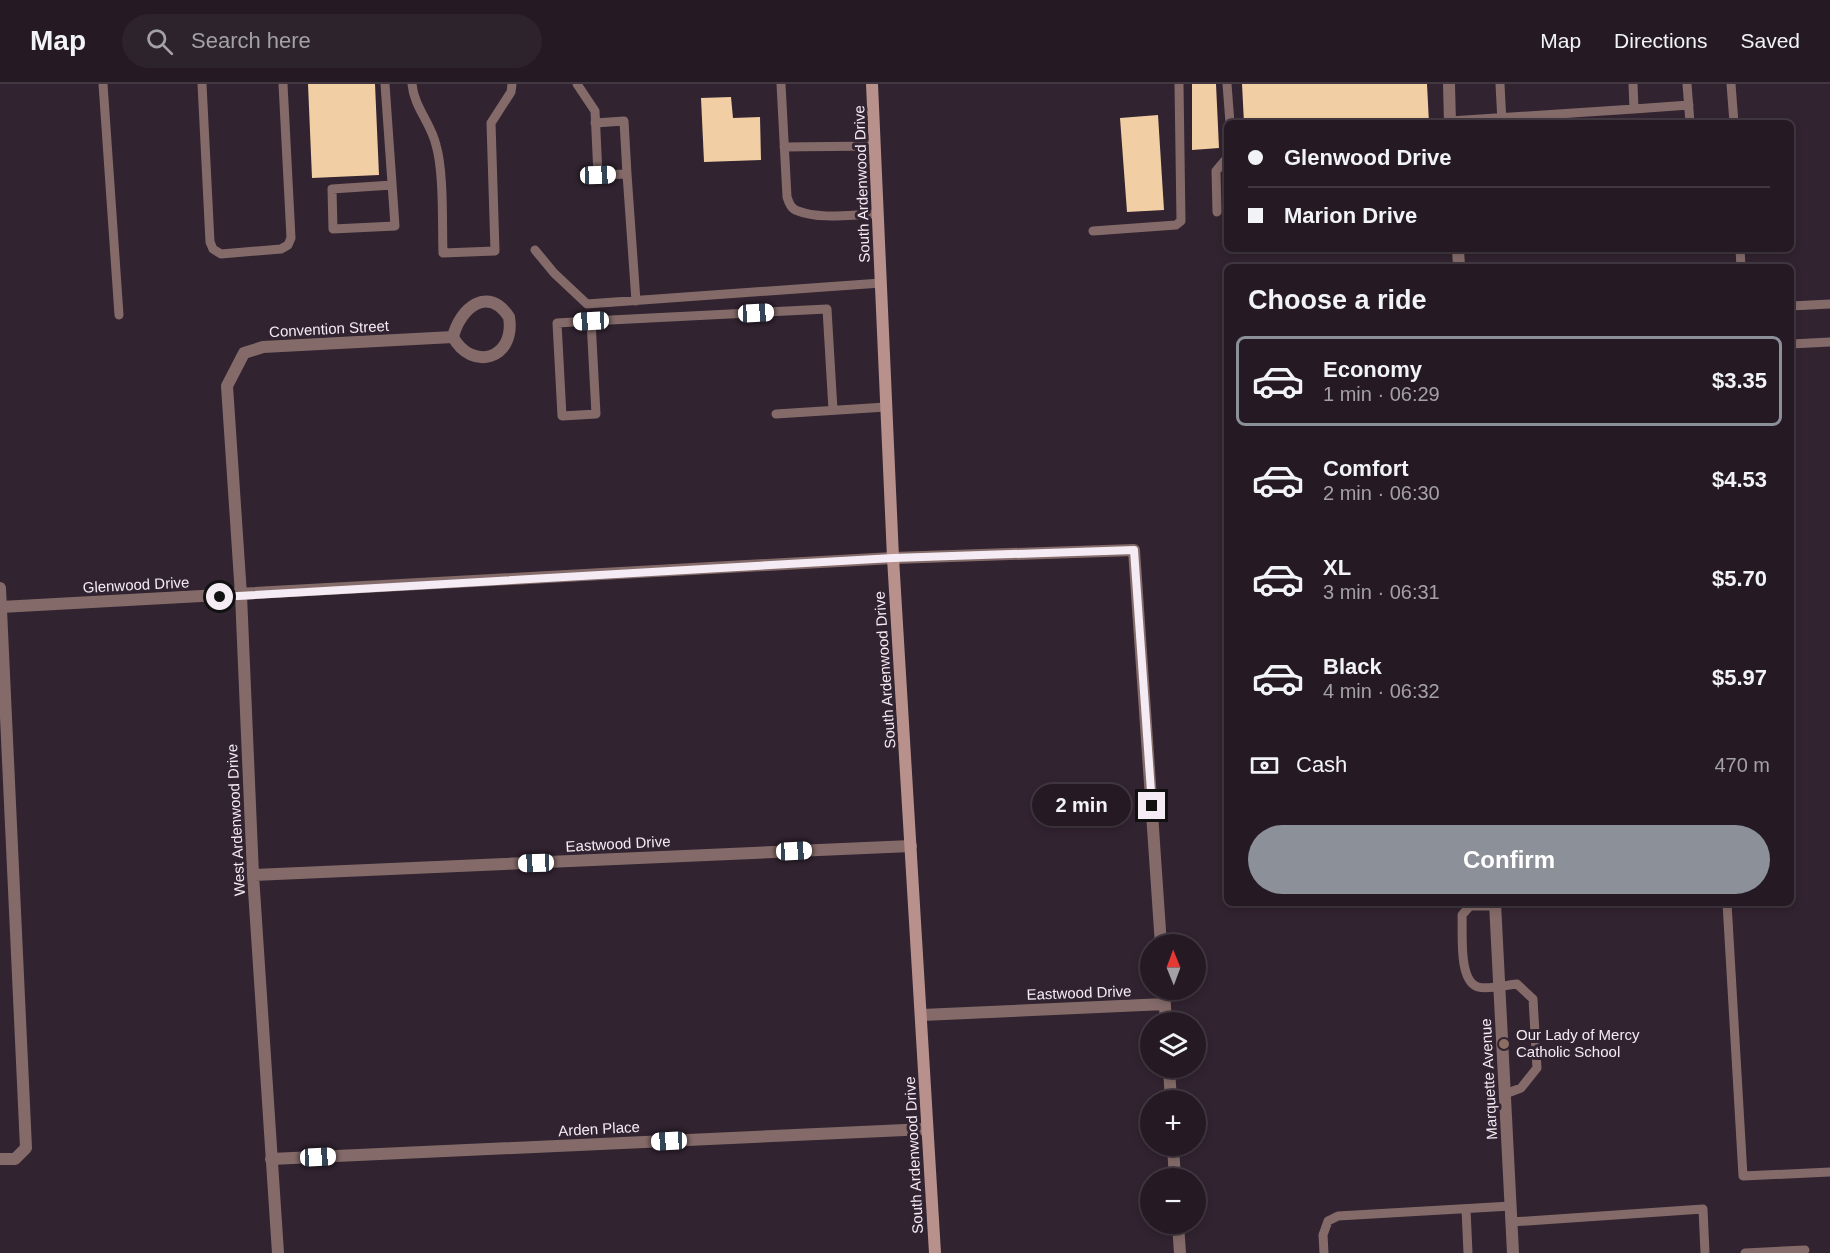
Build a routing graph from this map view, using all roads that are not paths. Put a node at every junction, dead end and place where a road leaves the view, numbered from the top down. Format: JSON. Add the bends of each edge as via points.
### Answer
{"nodes":[{"id":1,"x":103,"y":84,"type":"edge"},
{"id":2,"x":202,"y":84,"type":"edge"},
{"id":3,"x":284,"y":84,"type":"edge"},
{"id":4,"x":385,"y":84,"type":"edge"},
{"id":5,"x":412,"y":84,"type":"edge"},
{"id":6,"x":512,"y":84,"type":"edge"},
{"id":7,"x":577,"y":84,"type":"edge"},
{"id":8,"x":781,"y":84,"type":"edge"},
{"id":9,"x":872,"y":84,"type":"edge"},
{"id":10,"x":1179,"y":84,"type":"edge"},
{"id":11,"x":1227,"y":84,"type":"edge"},
{"id":12,"x":1449,"y":84,"type":"edge"},
{"id":13,"x":1500,"y":84,"type":"edge"},
{"id":14,"x":1634,"y":84,"type":"edge"},
{"id":15,"x":1687,"y":84,"type":"edge"},
{"id":16,"x":1731,"y":84,"type":"edge"},
{"id":17,"x":1689,"y":105,"type":"junction"},
{"id":18,"x":1634,"y":109,"type":"junction"},
{"id":19,"x":1230,"y":120,"type":"edge"},
{"id":20,"x":1450,"y":120,"type":"edge"},
{"id":21,"x":1502,"y":120,"type":"edge"},
{"id":22,"x":1690,"y":120,"type":"edge"},
{"id":23,"x":1734,"y":120,"type":"edge"},
{"id":24,"x":595,"y":123,"type":"junction"},
{"id":25,"x":875,"y":146,"type":"junction"},
{"id":26,"x":784,"y":147,"type":"junction"},
{"id":27,"x":1224,"y":162,"type":"edge"},
{"id":28,"x":627,"y":174,"type":"junction"},
{"id":29,"x":392,"y":185,"type":"junction"},
{"id":30,"x":1216,"y":189,"type":"junction"},
{"id":31,"x":1224,"y":189,"type":"edge"},
{"id":32,"x":1217,"y":212,"type":"dead end"},
{"id":33,"x":878,"y":214,"type":"junction"},
{"id":34,"x":1093,"y":231,"type":"dead end"},
{"id":35,"x":535,"y":250,"type":"dead end"},
{"id":36,"x":881,"y":284,"type":"junction"},
{"id":37,"x":636,"y":301,"type":"junction"},
{"id":38,"x":1830,"y":304,"type":"edge"},
{"id":39,"x":1794,"y":306,"type":"edge"},
{"id":40,"x":119,"y":315,"type":"dead end"},
{"id":41,"x":591,"y":321,"type":"junction"},
{"id":42,"x":453,"y":337,"type":"junction"},
{"id":43,"x":1830,"y":342,"type":"edge"},
{"id":44,"x":1794,"y":345,"type":"edge"},
{"id":45,"x":227,"y":386,"type":"joint"},
{"id":46,"x":886,"y":407,"type":"junction"},
{"id":47,"x":833,"y":411,"type":"junction"},
{"id":48,"x":776,"y":414,"type":"dead end"},
{"id":49,"x":893,"y":558,"type":"junction"},
{"id":50,"x":0,"y":588,"type":"edge"},
{"id":51,"x":241,"y":596,"type":"junction"},
{"id":52,"x":1,"y":607,"type":"edge"},
{"id":53,"x":912,"y":846,"type":"junction"},
{"id":54,"x":253,"y":875,"type":"junction"},
{"id":55,"x":1470,"y":906,"type":"edge"},
{"id":56,"x":1495,"y":906,"type":"edge"},
{"id":57,"x":1727,"y":906,"type":"edge"},
{"id":58,"x":1160,"y":934,"type":"edge"},
{"id":59,"x":1498,"y":986,"type":"junction"},
{"id":60,"x":1165,"y":1000,"type":"edge"},
{"id":61,"x":1165,"y":1005,"type":"junction"},
{"id":62,"x":1165,"y":1012,"type":"edge"},
{"id":63,"x":922,"y":1014,"type":"junction"},
{"id":64,"x":1505,"y":1094,"type":"junction"},
{"id":65,"x":927,"y":1129,"type":"junction"},
{"id":66,"x":0,"y":1159,"type":"edge"},
{"id":67,"x":272,"y":1159,"type":"junction"},
{"id":68,"x":1830,"y":1172,"type":"edge"},
{"id":69,"x":1511,"y":1206,"type":"junction"},
{"id":70,"x":1466,"y":1209,"type":"junction"},
{"id":71,"x":1512,"y":1222,"type":"junction"},
{"id":72,"x":1179,"y":1234,"type":"edge"},
{"id":73,"x":1805,"y":1250,"type":"dead end"},
{"id":74,"x":278,"y":1253,"type":"edge"},
{"id":75,"x":935,"y":1253,"type":"edge"},
{"id":76,"x":1180,"y":1253,"type":"edge"},
{"id":77,"x":1324,"y":1253,"type":"edge"},
{"id":78,"x":1468,"y":1253,"type":"edge"},
{"id":79,"x":1513,"y":1253,"type":"edge"},
{"id":80,"x":1705,"y":1253,"type":"edge"},
{"id":81,"x":1745,"y":1253,"type":"edge"}],
"edges":[{"from":1,"to":40,"type":"lane"},
{"from":2,"to":3,"type":"lane","via":[[210,242],[221,254],[281,249],[291,238]]},
{"from":4,"to":29,"type":"lane"},
{"from":5,"to":6,"type":"lane","via":[[437,147],[443,253],[495,250],[491,123]]},
{"from":7,"to":24,"type":"lane","via":[[595,111]]},
{"from":8,"to":26,"type":"lane"},
{"from":9,"to":25,"type":"street","name":"South Ardenwood Drive"},
{"from":10,"to":34,"type":"lane","via":[[1181,221],[1176,225]]},
{"from":11,"to":19,"type":"lane"},
{"from":12,"to":20,"type":"street"},
{"from":13,"to":21,"type":"lane"},
{"from":14,"to":18,"type":"lane"},
{"from":15,"to":17,"type":"lane"},
{"from":16,"to":23,"type":"lane"},
{"from":17,"to":18,"type":"lane"},
{"from":17,"to":22,"type":"lane"},
{"from":18,"to":21,"type":"lane"},
{"from":24,"to":28,"type":"lane","via":[[598,175]]},
{"from":24,"to":28,"type":"lane","via":[[624,121]]},
{"from":25,"to":26,"type":"lane"},
{"from":25,"to":33,"type":"street","name":"South Ardenwood Drive"},
{"from":26,"to":33,"type":"lane","via":[[786,197],[791,207],[828,215]]},
{"from":27,"to":30,"type":"lane","via":[[1216,171]]},
{"from":28,"to":37,"type":"lane"},
{"from":29,"to":29,"type":"lane","via":[[395,226],[333,229],[332,189]]},
{"from":30,"to":31,"type":"lane"},
{"from":30,"to":32,"type":"lane"},
{"from":33,"to":36,"type":"street","name":"South Ardenwood Drive"},
{"from":35,"to":37,"type":"lane","via":[[587,304]]},
{"from":36,"to":37,"type":"lane"},
{"from":36,"to":46,"type":"street","name":"South Ardenwood Drive"},
{"from":38,"to":39,"type":"lane"},
{"from":41,"to":41,"type":"lane","via":[[557,323],[562,416],[596,414]]},
{"from":41,"to":47,"type":"lane","via":[[827,309]]},
{"from":42,"to":42,"type":"street","via":[[459,316],[472,305],[492,303],[509,317],[508,341],[498,353],[473,356],[457,345]]},
{"from":42,"to":45,"type":"street","name":"Convention Street","via":[[263,347],[244,353]]},
{"from":43,"to":44,"type":"lane"},
{"from":45,"to":51,"type":"street","name":"West Ardenwood Drive"},
{"from":46,"to":47,"type":"lane"},
{"from":46,"to":49,"type":"street","name":"South Ardenwood Drive"},
{"from":47,"to":48,"type":"lane"},
{"from":49,"to":51,"type":"street","name":"Glenwood Drive"},
{"from":49,"to":53,"type":"street","name":"South Ardenwood Drive"},
{"from":49,"to":58,"type":"street","name":"Glenwood Drive","via":[[1134,550]]},
{"from":50,"to":52,"type":"street"},
{"from":51,"to":52,"type":"street","name":"Glenwood Drive"},
{"from":51,"to":54,"type":"street","name":"West Ardenwood Drive"},
{"from":52,"to":66,"type":"street","via":[[26,1148],[15,1159]]},
{"from":53,"to":54,"type":"street","name":"Eastwood Drive"},
{"from":53,"to":63,"type":"street","name":"South Ardenwood Drive"},
{"from":54,"to":67,"type":"street","name":"West Ardenwood Drive"},
{"from":55,"to":59,"type":"lane","via":[[1462,915],[1465,973],[1479,987]]},
{"from":56,"to":59,"type":"street","name":"Marquette Avenue"},
{"from":57,"to":68,"type":"lane","via":[[1743,1176]]},
{"from":59,"to":64,"type":"street","name":"Marquette Avenue"},
{"from":59,"to":64,"type":"lane","via":[[1517,984],[1533,999],[1537,1068],[1521,1088]]},
{"from":60,"to":61,"type":"street"},
{"from":61,"to":62,"type":"street"},
{"from":61,"to":63,"type":"street","name":"Eastwood Drive"},
{"from":63,"to":65,"type":"street","name":"South Ardenwood Drive"},
{"from":64,"to":69,"type":"street","name":"Marquette Avenue"},
{"from":65,"to":67,"type":"street","name":"Arden Place"},
{"from":65,"to":75,"type":"street","name":"South Ardenwood Drive"},
{"from":67,"to":74,"type":"street","name":"West Ardenwood Drive"},
{"from":69,"to":70,"type":"lane"},
{"from":69,"to":71,"type":"street","name":"Marquette Avenue"},
{"from":70,"to":77,"type":"lane","via":[[1338,1216],[1328,1221],[1323,1235]]},
{"from":70,"to":78,"type":"lane"},
{"from":71,"to":79,"type":"street","name":"Marquette Avenue"},
{"from":71,"to":80,"type":"lane","via":[[1703,1209]]},
{"from":72,"to":76,"type":"street"},
{"from":73,"to":81,"type":"lane"}]}
